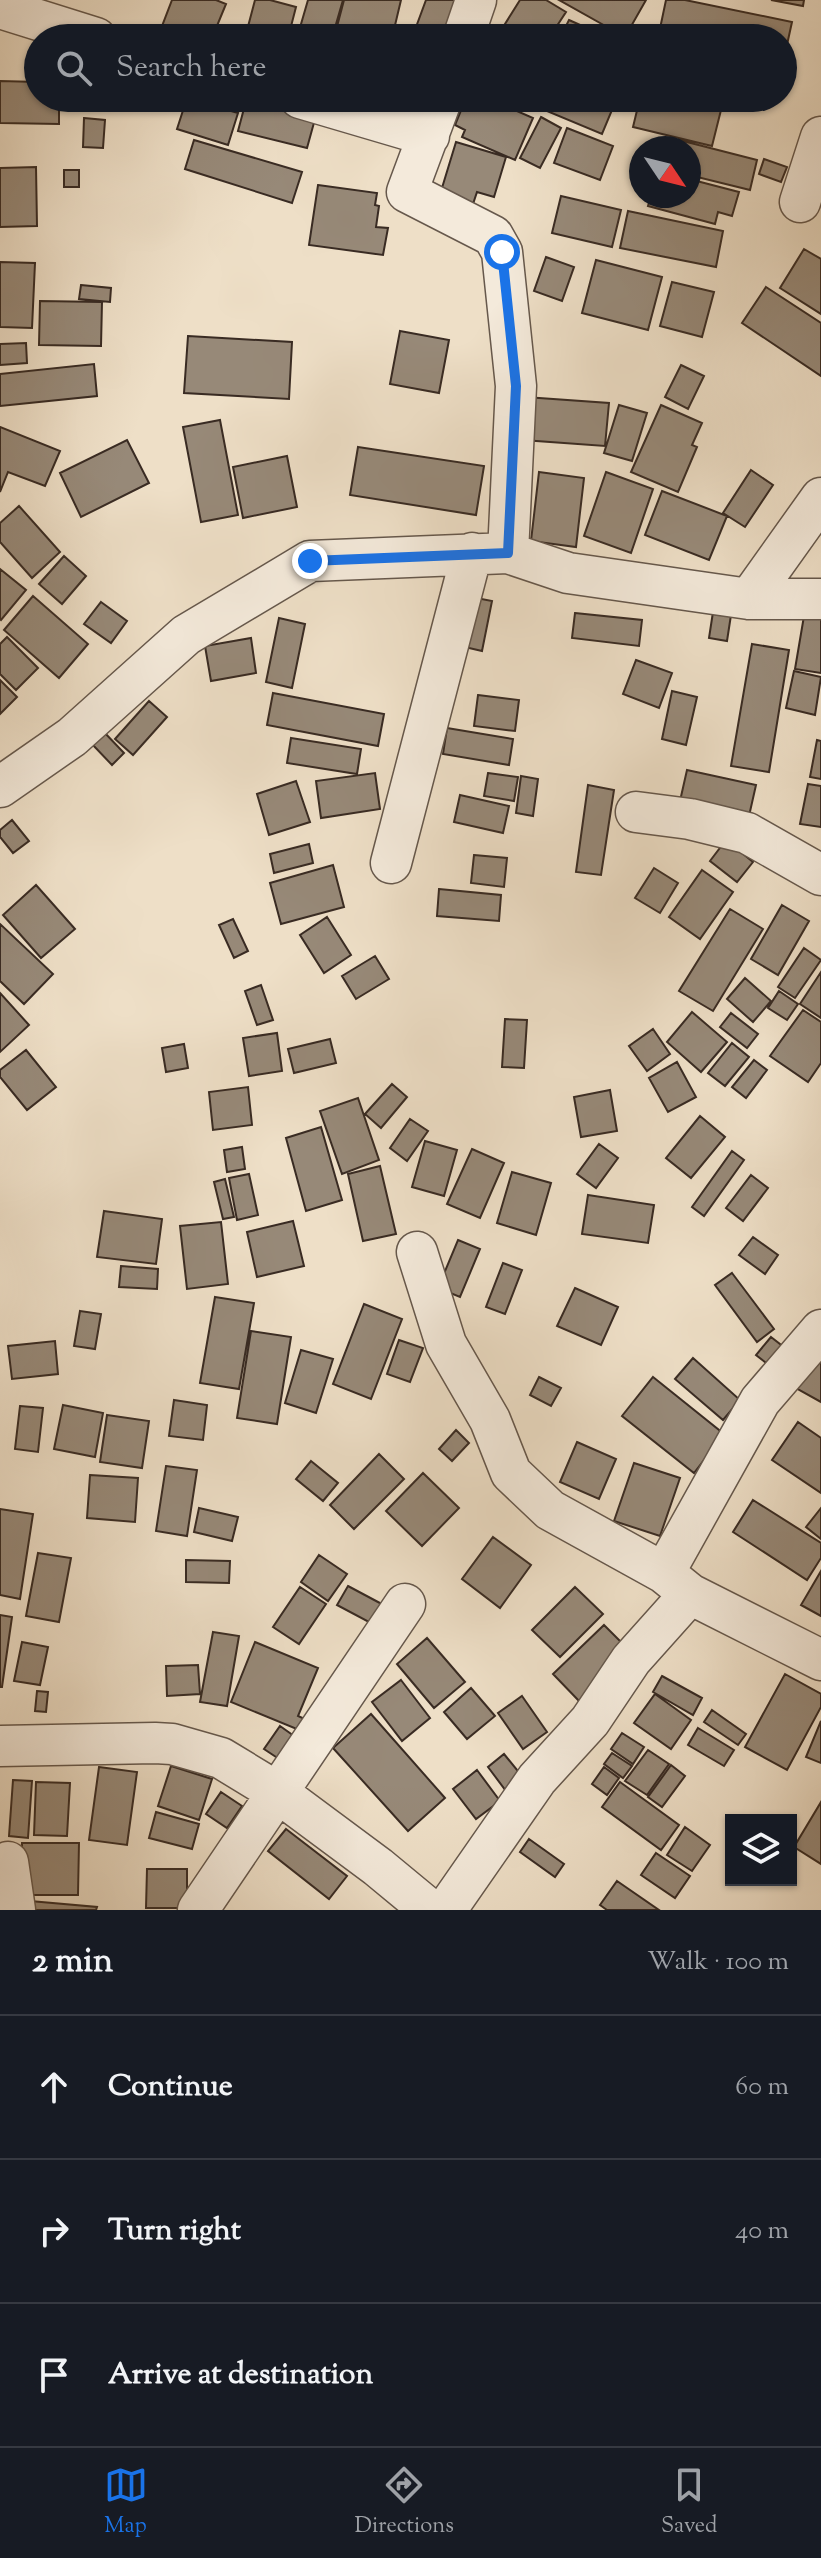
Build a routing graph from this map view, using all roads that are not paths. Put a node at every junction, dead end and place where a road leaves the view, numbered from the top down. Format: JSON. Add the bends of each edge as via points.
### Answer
{"nodes":[{"id":1,"x":476,"y":0,"type":"edge"},
{"id":2,"x":0,"y":8,"type":"edge"},
{"id":3,"x":51,"y":24,"type":"edge"},
{"id":4,"x":468,"y":24,"type":"edge"},
{"id":5,"x":348,"y":112,"type":"edge"},
{"id":6,"x":437,"y":112,"type":"edge"},
{"id":7,"x":429,"y":136,"type":"junction"},
{"id":8,"x":821,"y":137,"type":"edge"},
{"id":9,"x":800,"y":202,"type":"dead end"},
{"id":10,"x":821,"y":498,"type":"edge"},
{"id":11,"x":490,"y":553,"type":"junction"},
{"id":12,"x":749,"y":599,"type":"junction"},
{"id":13,"x":821,"y":599,"type":"edge"},
{"id":14,"x":0,"y":787,"type":"edge"},
{"id":15,"x":636,"y":812,"type":"dead end"},
{"id":16,"x":391,"y":863,"type":"dead end"},
{"id":17,"x":821,"y":875,"type":"edge"},
{"id":18,"x":417,"y":1252,"type":"dead end"},
{"id":19,"x":821,"y":1330,"type":"edge"},
{"id":20,"x":677,"y":1583,"type":"junction"},
{"id":21,"x":405,"y":1604,"type":"dead end"},
{"id":22,"x":821,"y":1660,"type":"edge"},
{"id":23,"x":0,"y":1746,"type":"edge"},
{"id":24,"x":277,"y":1792,"type":"junction"},
{"id":25,"x":8,"y":1862,"type":"dead end"},
{"id":26,"x":15,"y":1910,"type":"edge"},
{"id":27,"x":198,"y":1910,"type":"edge"},
{"id":28,"x":430,"y":1910,"type":"edge"},
{"id":29,"x":446,"y":1910,"type":"edge"}],
"edges":[{"from":1,"to":4,"type":"street"},
{"from":2,"to":3,"type":"street"},
{"from":5,"to":7,"type":"street"},
{"from":6,"to":7,"type":"street"},
{"from":7,"to":11,"type":"street","via":[[407,192],[493,236],[502,252],[516,386]]},
{"from":8,"to":9,"type":"street"},
{"from":10,"to":12,"type":"street"},
{"from":11,"to":12,"type":"street","via":[[568,573]]},
{"from":11,"to":14,"type":"street","via":[[310,561],[186,635],[72,737]]},
{"from":11,"to":16,"type":"street"},
{"from":12,"to":13,"type":"street"},
{"from":15,"to":17,"type":"street","via":[[747,833]]},
{"from":18,"to":20,"type":"street","via":[[446,1344],[490,1420],[511,1473],[550,1510]]},
{"from":19,"to":20,"type":"street","via":[[760,1401]]},
{"from":20,"to":22,"type":"street"},
{"from":20,"to":29,"type":"street","via":[[590,1721],[537,1779]]},
{"from":21,"to":24,"type":"street"},
{"from":23,"to":24,"type":"street","via":[[172,1744],[221,1758]]},
{"from":24,"to":27,"type":"street"},
{"from":24,"to":28,"type":"street"},
{"from":25,"to":26,"type":"street"}]}
